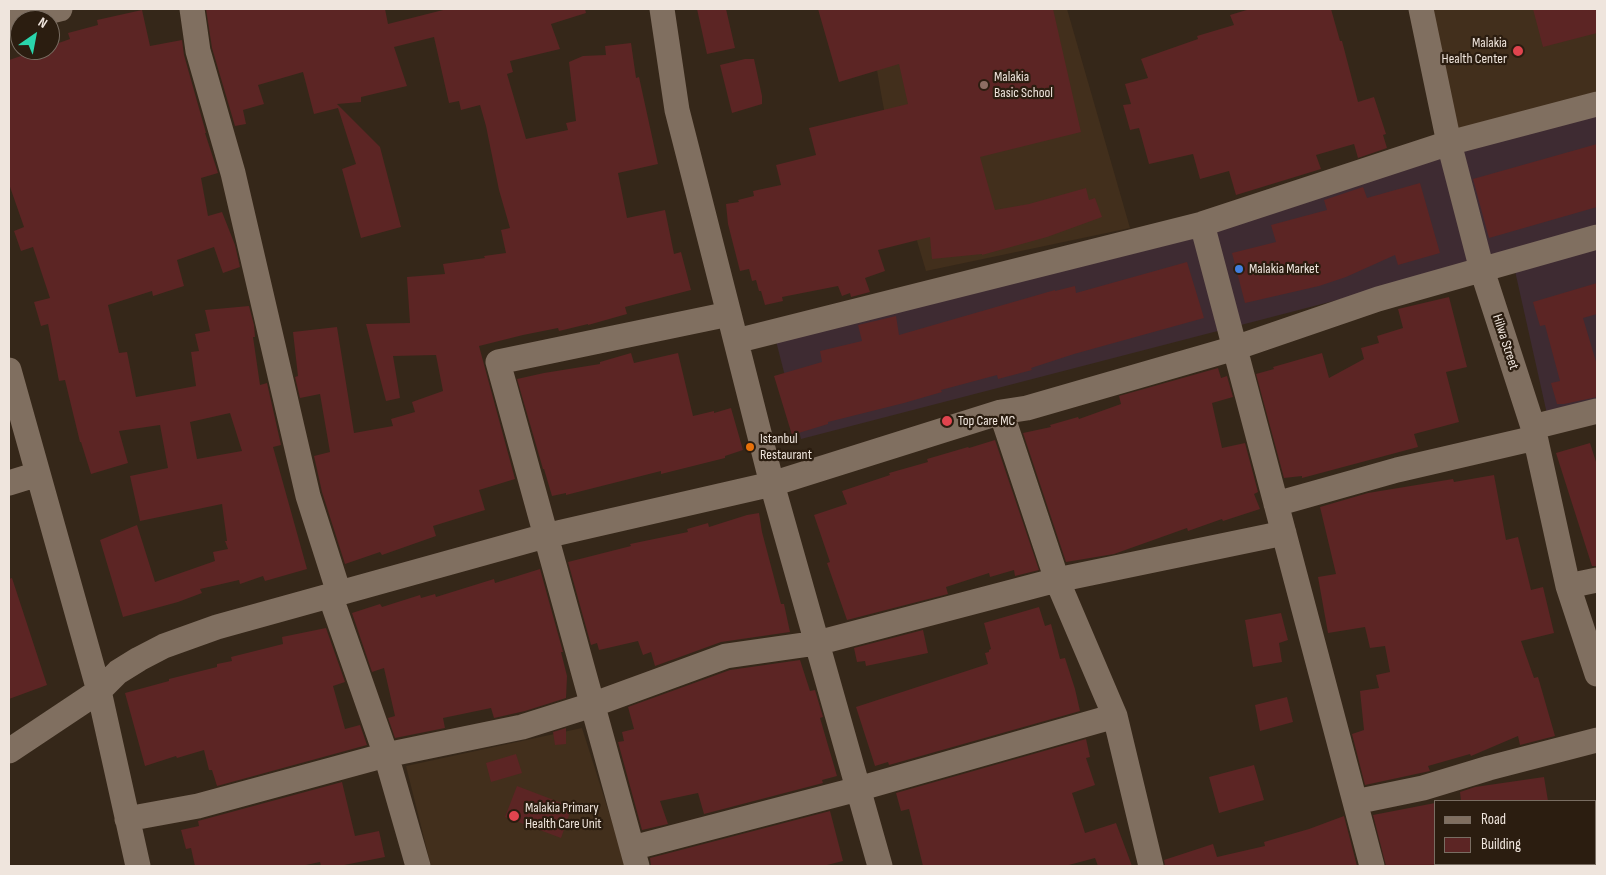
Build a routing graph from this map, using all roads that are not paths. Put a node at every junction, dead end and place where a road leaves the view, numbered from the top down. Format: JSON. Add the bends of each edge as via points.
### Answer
{"nodes":[{"id":1,"x":60,"y":9,"type":"edge"},
{"id":2,"x":192,"y":9,"type":"edge"},
{"id":3,"x":662,"y":9,"type":"edge"},
{"id":4,"x":1420,"y":9,"type":"edge"},
{"id":5,"x":9,"y":22,"type":"edge"},
{"id":6,"x":1597,"y":104,"type":"edge"},
{"id":7,"x":1449,"y":143,"type":"junction"},
{"id":8,"x":1202,"y":224,"type":"junction"},
{"id":9,"x":1597,"y":236,"type":"edge"},
{"id":10,"x":1482,"y":270,"type":"junction"},
{"id":11,"x":729,"y":314,"type":"junction"},
{"id":12,"x":736,"y":341,"type":"junction"},
{"id":13,"x":1235,"y":348,"type":"junction"},
{"id":14,"x":9,"y":370,"type":"edge"},
{"id":15,"x":1597,"y":411,"type":"edge"},
{"id":16,"x":1001,"y":412,"type":"junction"},
{"id":17,"x":1534,"y":433,"type":"junction"},
{"id":18,"x":38,"y":474,"type":"junction"},
{"id":19,"x":9,"y":483,"type":"edge"},
{"id":20,"x":772,"y":484,"type":"junction"},
{"id":21,"x":1276,"y":504,"type":"junction"},
{"id":22,"x":1284,"y":533,"type":"junction"},
{"id":23,"x":545,"y":536,"type":"junction"},
{"id":24,"x":1057,"y":580,"type":"junction"},
{"id":25,"x":1597,"y":580,"type":"edge"},
{"id":26,"x":1568,"y":586,"type":"junction"},
{"id":27,"x":334,"y":594,"type":"junction"},
{"id":28,"x":817,"y":643,"type":"junction"},
{"id":29,"x":1597,"y":674,"type":"edge"},
{"id":30,"x":100,"y":690,"type":"junction"},
{"id":31,"x":592,"y":705,"type":"junction"},
{"id":32,"x":1115,"y":716,"type":"junction"},
{"id":33,"x":1597,"y":740,"type":"edge"},
{"id":34,"x":9,"y":751,"type":"edge"},
{"id":35,"x":386,"y":755,"type":"junction"},
{"id":36,"x":858,"y":789,"type":"junction"},
{"id":37,"x":1355,"y":802,"type":"junction"},
{"id":38,"x":127,"y":819,"type":"junction"},
{"id":39,"x":635,"y":857,"type":"edge"},
{"id":40,"x":138,"y":866,"type":"edge"},
{"id":41,"x":418,"y":866,"type":"edge"},
{"id":42,"x":880,"y":866,"type":"edge"},
{"id":43,"x":1150,"y":866,"type":"edge"},
{"id":44,"x":1372,"y":866,"type":"edge"}],
"edges":[{"from":1,"to":5,"type":"street"},
{"from":2,"to":27,"type":"street","via":[[198,51],[234,173],[308,496]]},
{"from":3,"to":11,"type":"street","via":[[677,110]]},
{"from":4,"to":7,"type":"street","name":"Hilwa Street"},
{"from":6,"to":7,"type":"street"},
{"from":7,"to":8,"type":"street"},
{"from":7,"to":10,"type":"street","name":"Hilwa Street"},
{"from":8,"to":12,"type":"street"},
{"from":8,"to":13,"type":"street"},
{"from":9,"to":10,"type":"street"},
{"from":10,"to":13,"type":"street","via":[[1378,299]]},
{"from":10,"to":17,"type":"street","name":"Hilwa Street"},
{"from":11,"to":12,"type":"street"},
{"from":11,"to":23,"type":"street","via":[[498,362]]},
{"from":12,"to":20,"type":"street"},
{"from":13,"to":16,"type":"street","via":[[1027,408]]},
{"from":13,"to":21,"type":"street"},
{"from":14,"to":18,"type":"street"},
{"from":15,"to":17,"type":"street"},
{"from":16,"to":20,"type":"street"},
{"from":16,"to":24,"type":"street"},
{"from":17,"to":21,"type":"street"},
{"from":17,"to":26,"type":"street","name":"Hilwa Street"},
{"from":18,"to":19,"type":"street"},
{"from":18,"to":30,"type":"street"},
{"from":20,"to":23,"type":"street"},
{"from":20,"to":28,"type":"street"},
{"from":21,"to":22,"type":"street"},
{"from":22,"to":24,"type":"street"},
{"from":22,"to":37,"type":"street"},
{"from":23,"to":27,"type":"street"},
{"from":23,"to":31,"type":"street"},
{"from":24,"to":28,"type":"street"},
{"from":24,"to":32,"type":"street"},
{"from":25,"to":26,"type":"street"},
{"from":26,"to":29,"type":"street","name":"Hilwa Street"},
{"from":27,"to":30,"type":"street","via":[[217,627],[164,646],[118,672]]},
{"from":27,"to":35,"type":"street"},
{"from":28,"to":31,"type":"street","via":[[726,656]]},
{"from":28,"to":36,"type":"street"},
{"from":30,"to":34,"type":"street"},
{"from":30,"to":38,"type":"street"},
{"from":31,"to":35,"type":"street","via":[[522,727]]},
{"from":31,"to":39,"type":"street"},
{"from":32,"to":36,"type":"street"},
{"from":32,"to":43,"type":"street"},
{"from":33,"to":37,"type":"street","via":[[1423,788]]},
{"from":35,"to":38,"type":"street","via":[[198,806]]},
{"from":35,"to":41,"type":"street"},
{"from":36,"to":39,"type":"street"},
{"from":36,"to":42,"type":"street"},
{"from":37,"to":44,"type":"street"},
{"from":38,"to":40,"type":"street"}]}
